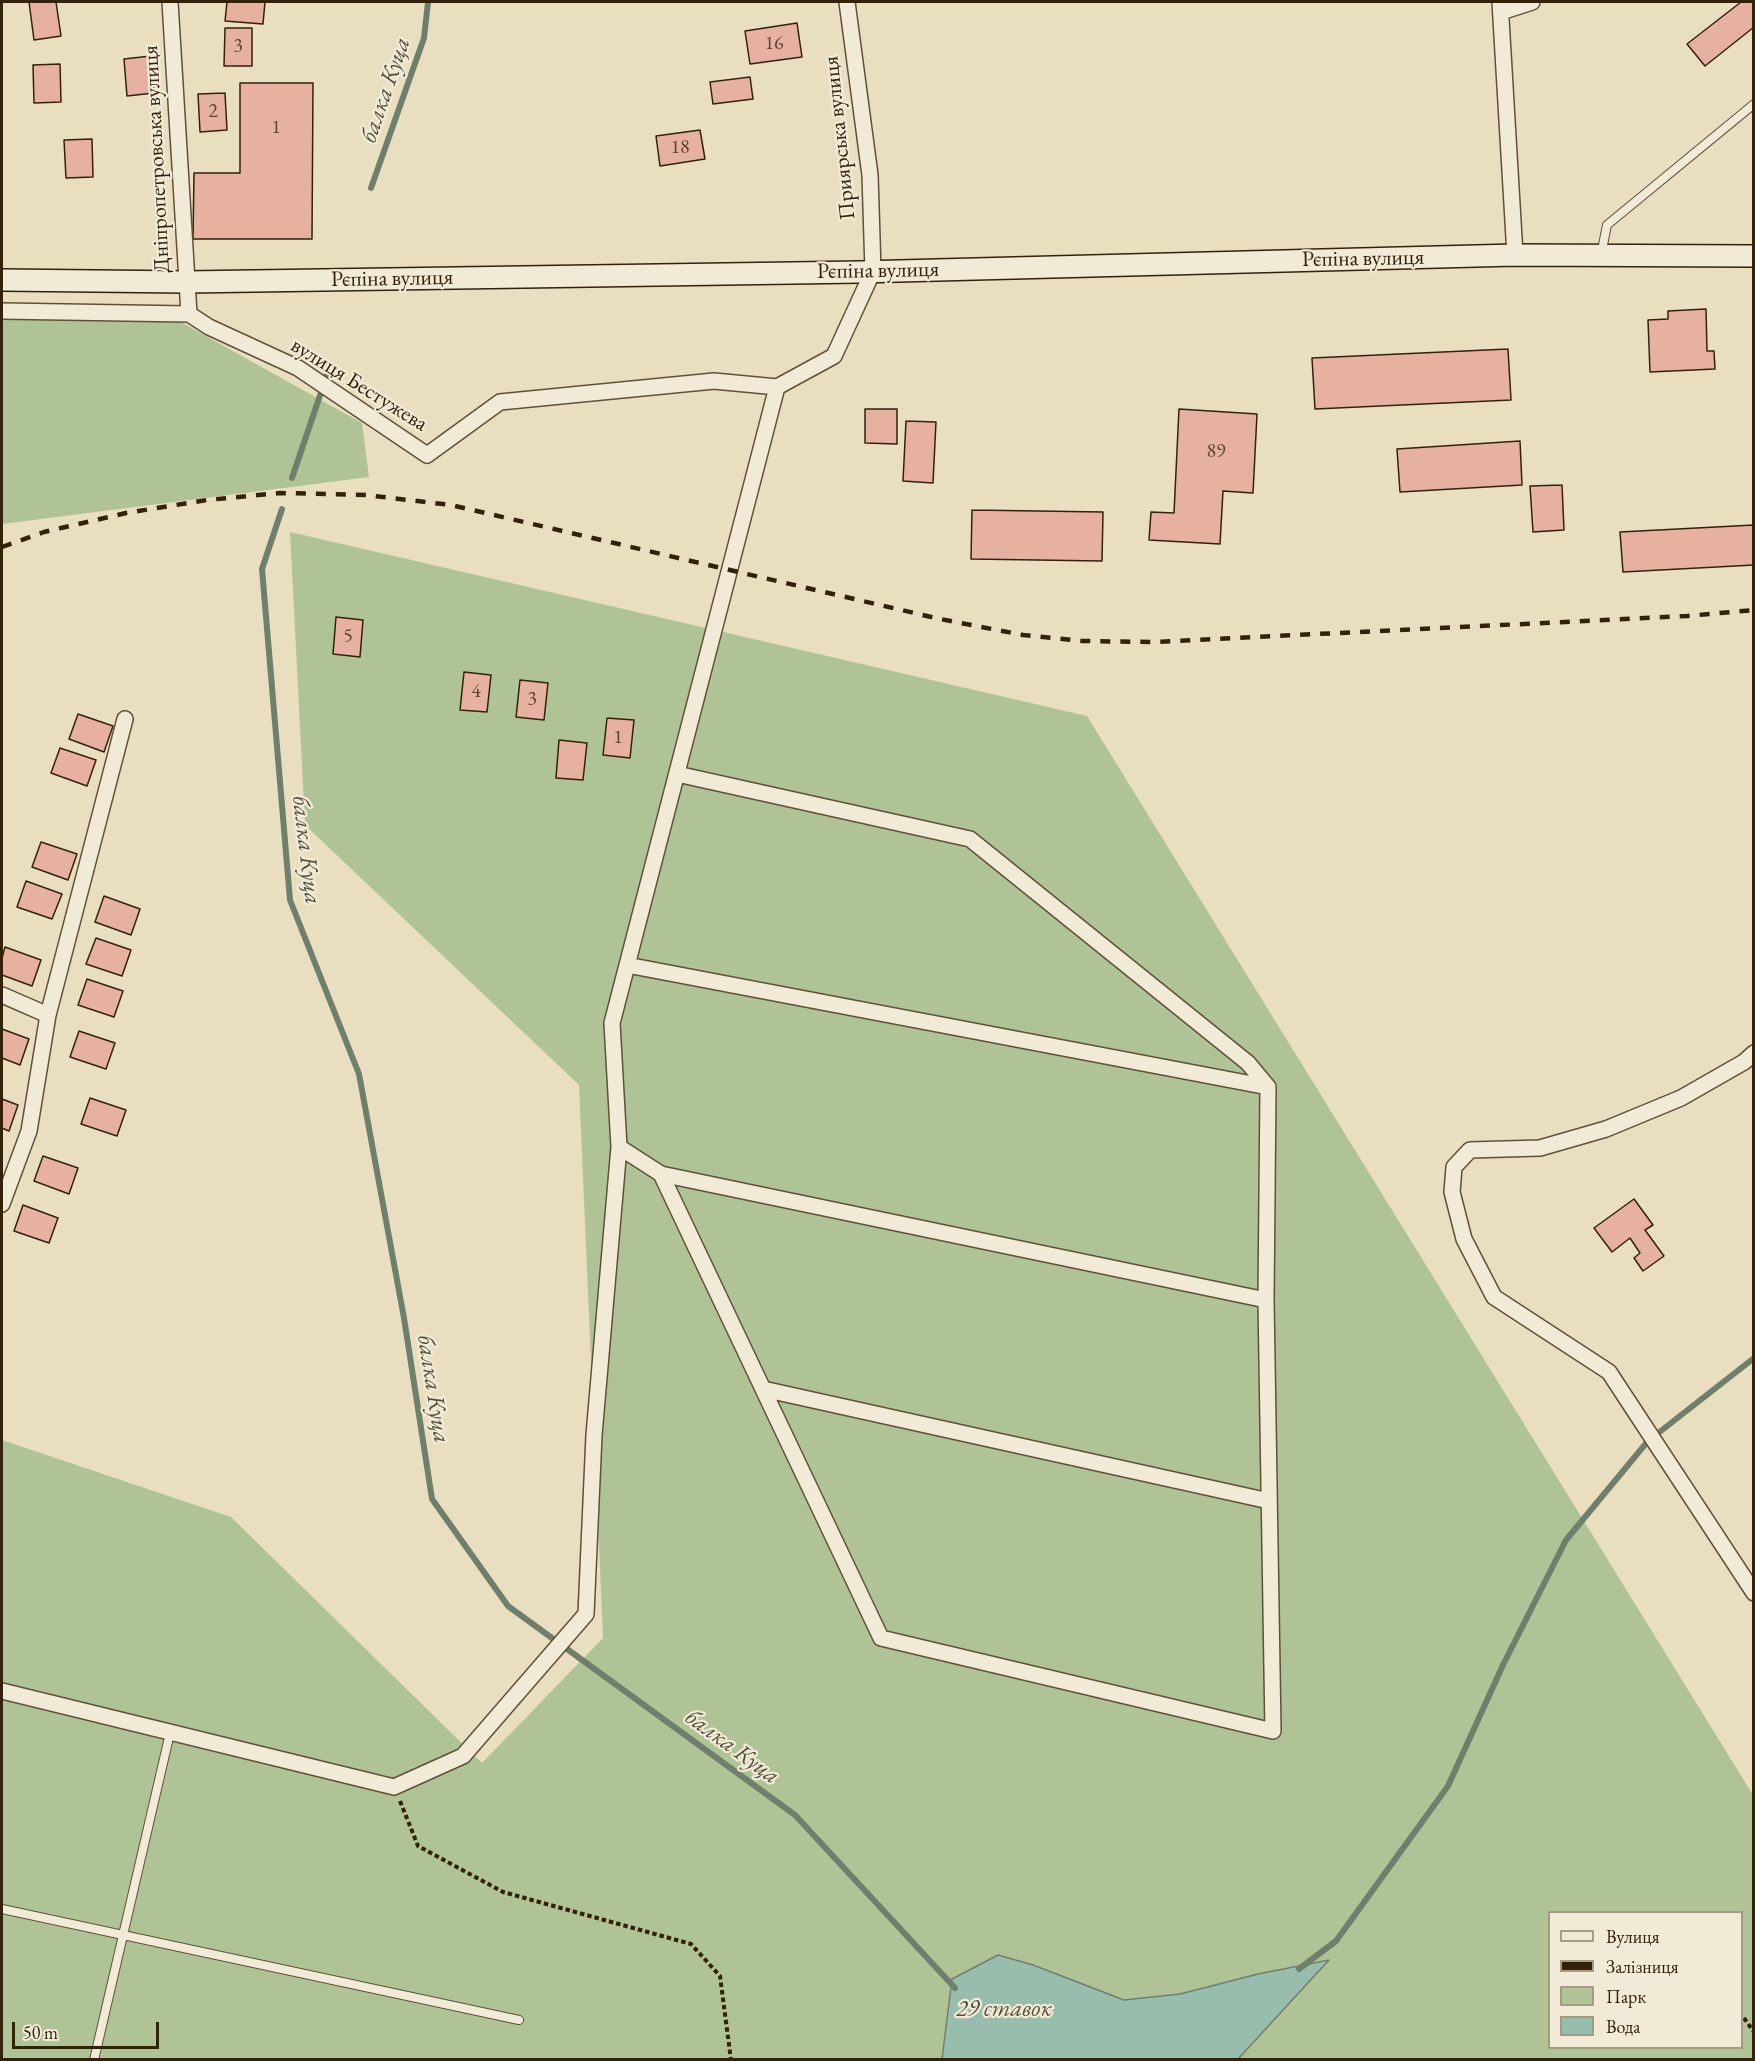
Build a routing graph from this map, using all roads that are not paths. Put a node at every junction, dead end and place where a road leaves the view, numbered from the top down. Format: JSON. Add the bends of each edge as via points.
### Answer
{"nodes":[{"id":1,"x":170,"y":2,"type":"edge"},
{"id":2,"x":847,"y":2,"type":"edge"},
{"id":3,"x":1532,"y":2,"type":"edge"},
{"id":4,"x":1500,"y":7,"type":"edge"},
{"id":5,"x":1754,"y":104,"type":"edge"},
{"id":6,"x":1515,"y":255,"type":"junction"},
{"id":7,"x":1601,"y":255,"type":"junction"},
{"id":8,"x":1754,"y":256,"type":"edge"},
{"id":9,"x":873,"y":271,"type":"junction"},
{"id":10,"x":2,"y":280,"type":"edge"},
{"id":11,"x":187,"y":282,"type":"junction"},
{"id":12,"x":2,"y":311,"type":"edge"},
{"id":13,"x":189,"y":314,"type":"junction"},
{"id":14,"x":777,"y":387,"type":"junction"},
{"id":15,"x":125,"y":719,"type":"dead end"},
{"id":16,"x":677,"y":774,"type":"junction"},
{"id":17,"x":627,"y":965,"type":"junction"},
{"id":18,"x":2,"y":994,"type":"edge"},
{"id":19,"x":48,"y":1015,"type":"junction"},
{"id":20,"x":1754,"y":1053,"type":"edge"},
{"id":21,"x":1268,"y":1087,"type":"junction"},
{"id":22,"x":619,"y":1147,"type":"junction"},
{"id":23,"x":661,"y":1174,"type":"junction"},
{"id":24,"x":2,"y":1204,"type":"edge"},
{"id":25,"x":1266,"y":1300,"type":"junction"},
{"id":26,"x":763,"y":1389,"type":"junction"},
{"id":27,"x":1269,"y":1501,"type":"junction"},
{"id":28,"x":1754,"y":1593,"type":"edge"},
{"id":29,"x":2,"y":1691,"type":"edge"},
{"id":30,"x":170,"y":1733,"type":"junction"},
{"id":31,"x":2,"y":1909,"type":"edge"},
{"id":32,"x":123,"y":1935,"type":"junction"},
{"id":33,"x":519,"y":2020,"type":"dead end"},
{"id":34,"x":94,"y":2060,"type":"edge"}],
"edges":[{"from":1,"to":11,"type":"street","name":"Дніпропетровська вулиця"},
{"from":2,"to":9,"type":"street","name":"Приярська вулиця","via":[[870,175]]},
{"from":3,"to":4,"type":"street"},
{"from":4,"to":6,"type":"street"},
{"from":5,"to":7,"type":"lane","via":[[1607,225]]},
{"from":6,"to":7,"type":"street","name":"Рєпіна вулиця"},
{"from":6,"to":9,"type":"street","name":"Рєпіна вулиця"},
{"from":7,"to":8,"type":"street","name":"Рєпіна вулиця"},
{"from":9,"to":11,"type":"street","name":"Рєпіна вулиця"},
{"from":9,"to":14,"type":"street","via":[[834,356]]},
{"from":10,"to":11,"type":"street","name":"Рєпіна вулиця"},
{"from":11,"to":13,"type":"street","name":"Дніпропетровська вулиця"},
{"from":12,"to":13,"type":"street"},
{"from":13,"to":14,"type":"street","name":"вулиця Бестужева","via":[[298,368],[427,455],[500,402],[714,381]]},
{"from":14,"to":16,"type":"street"},
{"from":15,"to":19,"type":"street"},
{"from":16,"to":17,"type":"street"},
{"from":16,"to":21,"type":"street","via":[[970,839],[1248,1063]]},
{"from":17,"to":21,"type":"street"},
{"from":17,"to":22,"type":"street","via":[[612,1023]]},
{"from":18,"to":19,"type":"street"},
{"from":19,"to":24,"type":"street","via":[[29,1131]]},
{"from":20,"to":28,"type":"street","via":[[1681,1098],[1606,1129],[1540,1148],[1470,1150],[1454,1167],[1452,1192],[1464,1239],[1494,1297],[1609,1372]]},
{"from":21,"to":25,"type":"street"},
{"from":22,"to":23,"type":"street"},
{"from":22,"to":30,"type":"street","via":[[594,1435],[586,1614],[463,1756],[394,1787]]},
{"from":23,"to":25,"type":"street"},
{"from":23,"to":26,"type":"street"},
{"from":25,"to":27,"type":"street"},
{"from":26,"to":27,"type":"street"},
{"from":26,"to":27,"type":"street","via":[[881,1638],[1273,1731]]},
{"from":29,"to":30,"type":"street"},
{"from":30,"to":32,"type":"lane"},
{"from":31,"to":32,"type":"lane"},
{"from":32,"to":33,"type":"lane"},
{"from":32,"to":34,"type":"lane"}]}
